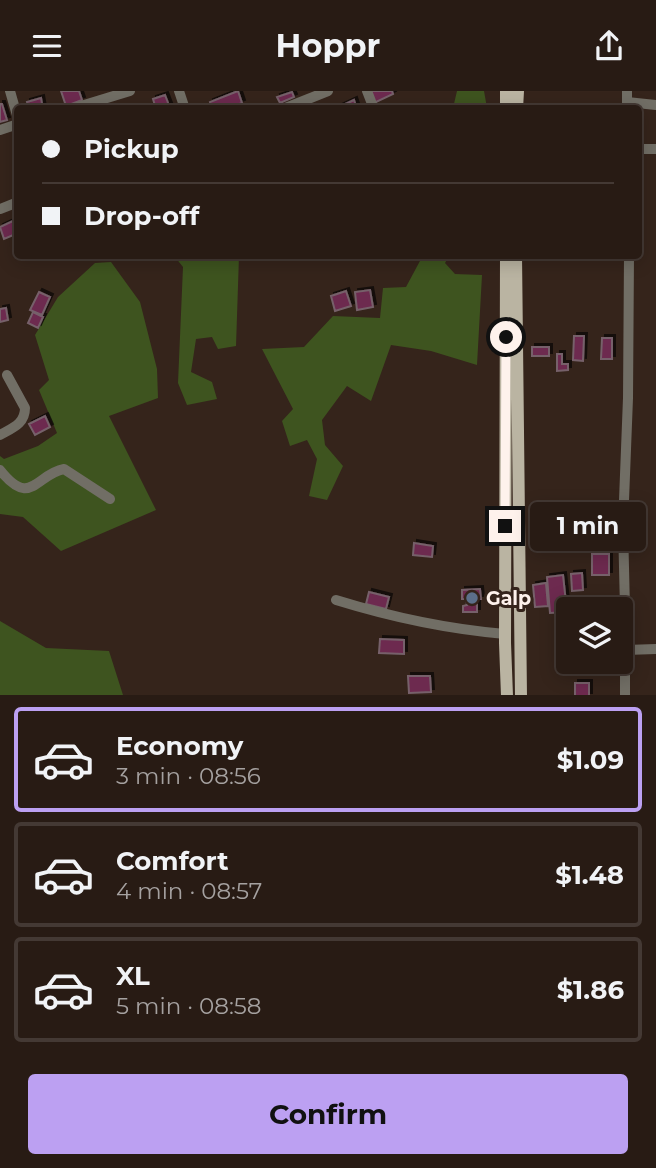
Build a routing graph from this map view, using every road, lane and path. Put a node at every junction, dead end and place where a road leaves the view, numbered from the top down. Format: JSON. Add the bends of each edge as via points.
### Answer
{"nodes":[{"id":1,"x":130,"y":91,"type":"edge"},
{"id":2,"x":328,"y":91,"type":"edge"},
{"id":3,"x":627,"y":101,"type":"edge"},
{"id":4,"x":84,"y":105,"type":"edge"},
{"id":5,"x":293,"y":105,"type":"edge"},
{"id":6,"x":656,"y":105,"type":"edge"},
{"id":7,"x":506,"y":259,"type":"edge"},
{"id":8,"x":516,"y":259,"type":"edge"},
{"id":9,"x":629,"y":259,"type":"edge"},
{"id":10,"x":7,"y":375,"type":"dead end"},
{"id":11,"x":0,"y":435,"type":"edge"},
{"id":12,"x":0,"y":470,"type":"edge"},
{"id":13,"x":110,"y":499,"type":"dead end"},
{"id":14,"x":625,"y":597,"type":"edge"},
{"id":15,"x":336,"y":600,"type":"dead end"},
{"id":16,"x":505,"y":634,"type":"junction"},
{"id":17,"x":656,"y":649,"type":"edge"},
{"id":18,"x":633,"y":650,"type":"edge"},
{"id":19,"x":625,"y":674,"type":"edge"},
{"id":20,"x":507,"y":695,"type":"edge"},
{"id":21,"x":521,"y":695,"type":"edge"},
{"id":22,"x":625,"y":695,"type":"edge"}],
"edges":[{"from":1,"to":4,"type":"street"},
{"from":2,"to":5,"type":"street"},
{"from":3,"to":6,"type":"street"},
{"from":7,"to":16,"type":"main road"},
{"from":8,"to":21,"type":"main road"},
{"from":9,"to":14,"type":"street"},
{"from":10,"to":11,"type":"street","via":[[25,413],[22,422]]},
{"from":12,"to":13,"type":"street","via":[[14,485],[29,488],[64,469]]},
{"from":15,"to":16,"type":"street","via":[[427,624]]},
{"from":16,"to":20,"type":"main road"},
{"from":17,"to":18,"type":"street"},
{"from":19,"to":22,"type":"street"}]}
